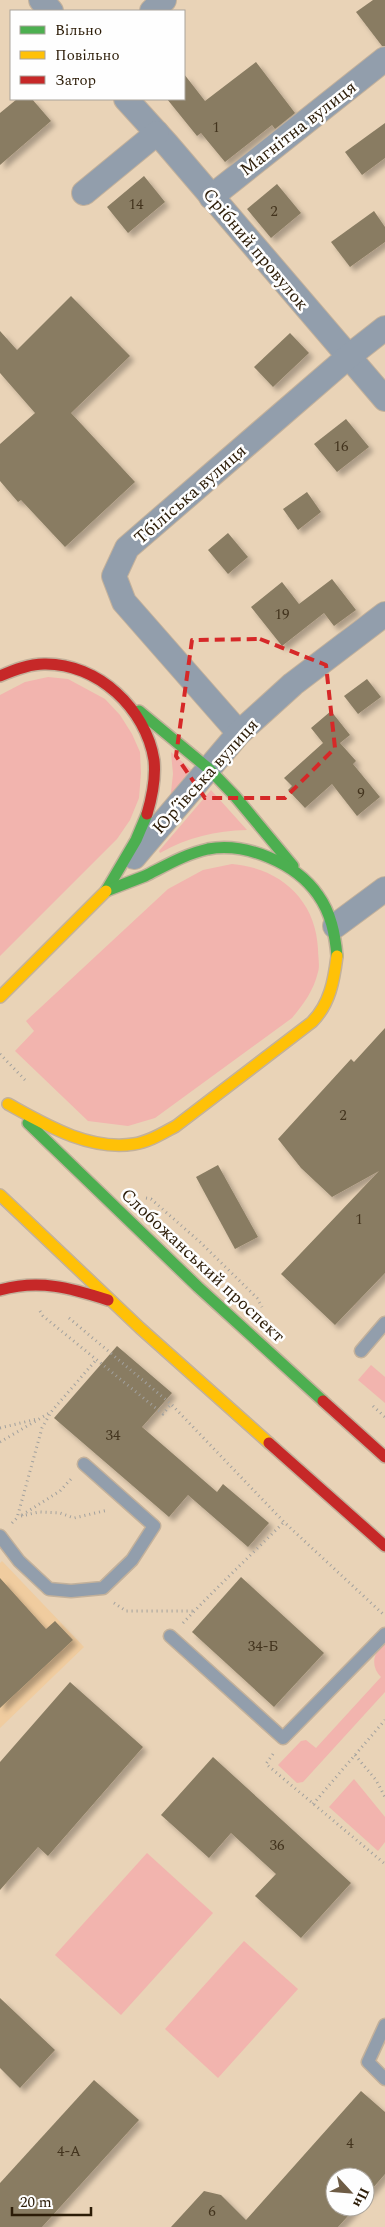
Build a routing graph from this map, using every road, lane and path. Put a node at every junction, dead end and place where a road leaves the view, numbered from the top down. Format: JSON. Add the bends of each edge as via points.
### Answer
{"nodes":[{"id":1,"x":41,"y":0,"type":"edge"},
{"id":2,"x":164,"y":0,"type":"edge"},
{"id":3,"x":50,"y":10,"type":"edge"},
{"id":4,"x":153,"y":10,"type":"edge"},
{"id":5,"x":385,"y":59,"type":"edge"},
{"id":6,"x":127,"y":100,"type":"edge"},
{"id":7,"x":157,"y":133,"type":"junction"},
{"id":8,"x":84,"y":193,"type":"dead end"},
{"id":9,"x":211,"y":197,"type":"junction"},
{"id":10,"x":385,"y":328,"type":"edge"},
{"id":11,"x":348,"y":357,"type":"junction"},
{"id":12,"x":385,"y":399,"type":"edge"},
{"id":13,"x":385,"y":614,"type":"edge"},
{"id":14,"x":0,"y":676,"type":"edge"},
{"id":15,"x":121,"y":695,"type":"junction"},
{"id":16,"x":239,"y":734,"type":"junction"},
{"id":17,"x":209,"y":769,"type":"junction"},
{"id":18,"x":301,"y":876,"type":"junction"},
{"id":19,"x":385,"y":889,"type":"edge"},
{"id":20,"x":106,"y":891,"type":"junction"},
{"id":21,"x":335,"y":926,"type":"junction"},
{"id":22,"x":0,"y":997,"type":"edge"},
{"id":23,"x":0,"y":1054,"type":"edge"},
{"id":24,"x":28,"y":1083,"type":"dead end"},
{"id":25,"x":4,"y":1100,"type":"edge"},
{"id":26,"x":0,"y":1194,"type":"edge"},
{"id":27,"x":151,"y":1199,"type":"dead end"},
{"id":28,"x":0,"y":1290,"type":"edge"},
{"id":29,"x":257,"y":1298,"type":"dead end"},
{"id":30,"x":112,"y":1302,"type":"junction"},
{"id":31,"x":39,"y":1309,"type":"dead end"},
{"id":32,"x":62,"y":1312,"type":"dead end"},
{"id":33,"x":385,"y":1323,"type":"edge"},
{"id":34,"x":361,"y":1351,"type":"dead end"},
{"id":35,"x":96,"y":1360,"type":"junction"},
{"id":36,"x":171,"y":1404,"type":"junction"},
{"id":37,"x":51,"y":1412,"type":"junction"},
{"id":38,"x":40,"y":1418,"type":"junction"},
{"id":39,"x":0,"y":1428,"type":"edge"},
{"id":40,"x":0,"y":1442,"type":"edge"},
{"id":41,"x":385,"y":1456,"type":"edge"},
{"id":42,"x":84,"y":1464,"type":"joint"},
{"id":43,"x":119,"y":1494,"type":"junction"},
{"id":44,"x":19,"y":1517,"type":"junction"},
{"id":45,"x":284,"y":1522,"type":"junction"},
{"id":46,"x":3,"y":1532,"type":"edge"},
{"id":47,"x":385,"y":1548,"type":"edge"},
{"id":48,"x":119,"y":1606,"type":"dead end"},
{"id":49,"x":194,"y":1610,"type":"junction"},
{"id":50,"x":385,"y":1616,"type":"edge"},
{"id":51,"x":385,"y":1634,"type":"edge"},
{"id":52,"x":170,"y":1636,"type":"joint"},
{"id":53,"x":385,"y":1720,"type":"edge"},
{"id":54,"x":283,"y":1738,"type":"junction"},
{"id":55,"x":355,"y":1755,"type":"junction"},
{"id":56,"x":385,"y":1797,"type":"edge"},
{"id":57,"x":313,"y":1804,"type":"junction"},
{"id":58,"x":385,"y":1864,"type":"edge"},
{"id":59,"x":385,"y":2025,"type":"edge"},
{"id":60,"x":385,"y":2079,"type":"edge"}],
"edges":[{"from":1,"to":3,"type":"street"},
{"from":2,"to":4,"type":"street"},
{"from":5,"to":9,"type":"street","name":"Магнітна вулиця"},
{"from":6,"to":7,"type":"street","name":"Срібний провулок"},
{"from":7,"to":8,"type":"street"},
{"from":7,"to":9,"type":"street","name":"Срібний провулок"},
{"from":9,"to":11,"type":"street","name":"Срібний провулок"},
{"from":10,"to":11,"type":"street","name":"Тбіліська вулиця"},
{"from":11,"to":12,"type":"street","name":"Срібний провулок"},
{"from":11,"to":16,"type":"street","name":"Тбіліська вулиця","via":[[127,548],[114,576],[124,602]]},
{"from":13,"to":16,"type":"street","name":"Юрʼївська вулиця","via":[[293,684]]},
{"from":14,"to":15,"type":"main road","via":[[16,669],[50,663],[85,672]]},
{"from":15,"to":17,"type":"main road"},
{"from":15,"to":20,"type":"main road","via":[[147,734],[154,756],[154,783],[144,826]]},
{"from":16,"to":17,"type":"street","name":"Юрʼївська вулиця"},
{"from":17,"to":18,"type":"main road"},
{"from":17,"to":20,"type":"street","name":"Юрʼївська вулиця"},
{"from":18,"to":20,"type":"main road","via":[[276,860],[256,853],[216,848],[188,854]]},
{"from":18,"to":21,"type":"main road","via":[[318,894]]},
{"from":19,"to":21,"type":"street"},
{"from":20,"to":22,"type":"main road"},
{"from":21,"to":25,"type":"main road","via":[[338,957],[334,980],[327,1002],[315,1020],[176,1126],[156,1137],[135,1144],[96,1142],[65,1133]]},
{"from":23,"to":24,"type":"path"},
{"from":25,"to":41,"type":"main road","name":"Слобожанський проспект","via":[[198,1287]]},
{"from":26,"to":30,"type":"main road"},
{"from":27,"to":29,"type":"path"},
{"from":28,"to":30,"type":"main road","via":[[32,1283],[53,1283]]},
{"from":30,"to":47,"type":"main road"},
{"from":31,"to":35,"type":"path","via":[[43,1316]]},
{"from":32,"to":36,"type":"path"},
{"from":33,"to":34,"type":"lane"},
{"from":35,"to":36,"type":"path","via":[[163,1414]]},
{"from":35,"to":37,"type":"path"},
{"from":36,"to":45,"type":"path"},
{"from":37,"to":38,"type":"path"},
{"from":37,"to":44,"type":"path","via":[[42,1428]]},
{"from":38,"to":39,"type":"path"},
{"from":38,"to":40,"type":"path"},
{"from":42,"to":43,"type":"lane"},
{"from":42,"to":44,"type":"path","via":[[60,1491]]},
{"from":43,"to":44,"type":"path","via":[[108,1511],[74,1518],[39,1512]]},
{"from":43,"to":46,"type":"lane","via":[[154,1526],[132,1560],[103,1588],[49,1589],[19,1561]]},
{"from":44,"to":46,"type":"path"},
{"from":45,"to":49,"type":"path"},
{"from":45,"to":50,"type":"path"},
{"from":48,"to":49,"type":"path","via":[[126,1611]]},
{"from":49,"to":52,"type":"path"},
{"from":51,"to":54,"type":"lane"},
{"from":52,"to":54,"type":"lane"},
{"from":53,"to":55,"type":"path"},
{"from":54,"to":57,"type":"path","via":[[266,1764]]},
{"from":55,"to":56,"type":"path","via":[[376,1780]]},
{"from":55,"to":57,"type":"path"},
{"from":57,"to":58,"type":"path"},
{"from":59,"to":60,"type":"lane","via":[[368,2062]]}]}
